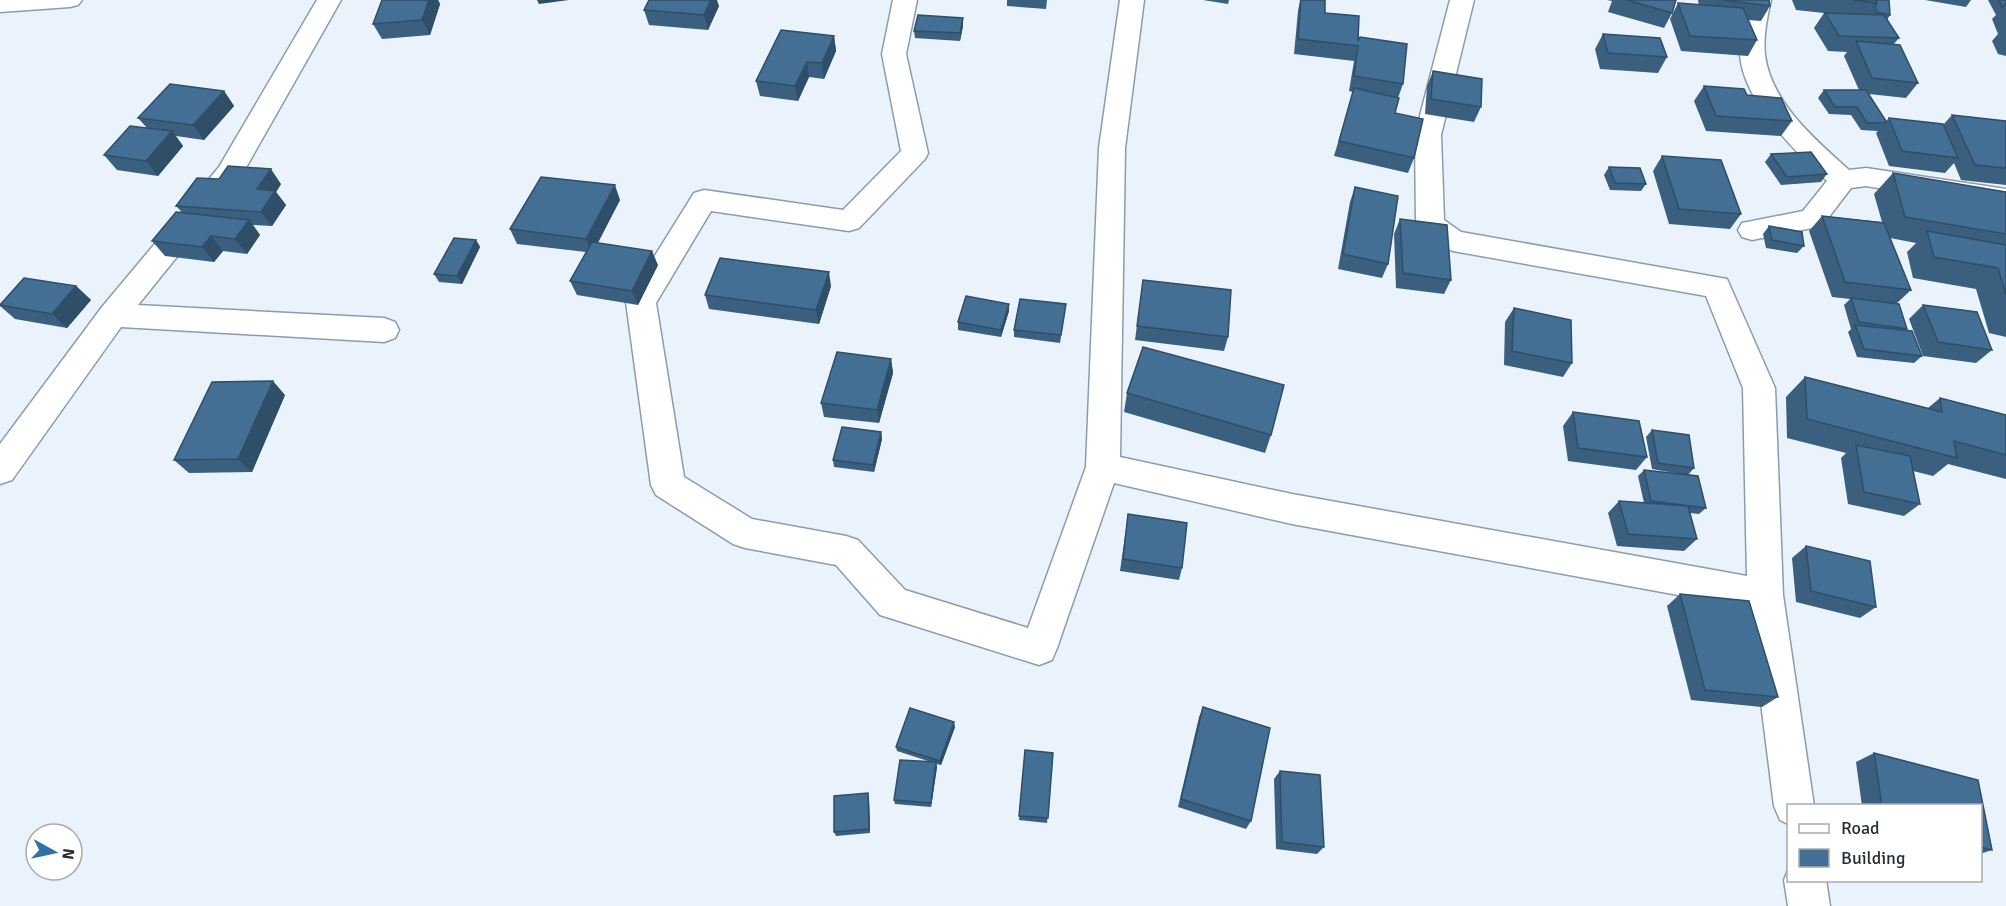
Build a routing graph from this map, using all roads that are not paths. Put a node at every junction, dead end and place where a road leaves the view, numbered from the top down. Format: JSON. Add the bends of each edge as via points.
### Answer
{"nodes":[{"id":1,"x":70,"y":0,"type":"edge"},
{"id":2,"x":329,"y":0,"type":"edge"},
{"id":3,"x":905,"y":0,"type":"edge"},
{"id":4,"x":1131,"y":0,"type":"edge"},
{"id":5,"x":1462,"y":0,"type":"edge"},
{"id":6,"x":1759,"y":0,"type":"edge"},
{"id":7,"x":0,"y":5,"type":"edge"},
{"id":8,"x":1843,"y":180,"type":"junction"},
{"id":9,"x":2006,"y":200,"type":"edge"},
{"id":10,"x":1752,"y":230,"type":"dead end"},
{"id":11,"x":113,"y":315,"type":"junction"},
{"id":12,"x":384,"y":330,"type":"dead end"},
{"id":13,"x":1103,"y":467,"type":"junction"},
{"id":14,"x":0,"y":470,"type":"edge"},
{"id":15,"x":1765,"y":595,"type":"junction"},
{"id":16,"x":1794,"y":804,"type":"edge"},
{"id":17,"x":1805,"y":882,"type":"edge"},
{"id":18,"x":1809,"y":906,"type":"edge"}],
"edges":[{"from":1,"to":7,"type":"street"},
{"from":2,"to":11,"type":"street","via":[[229,173]]},
{"from":3,"to":13,"type":"street","via":[[894,54],[915,153],[849,221],[704,200],[641,302],[668,485],[745,533],[846,551],[893,603],[1039,648]]},
{"from":4,"to":13,"type":"street","via":[[1112,148]]},
{"from":5,"to":15,"type":"street","via":[[1428,135],[1430,224],[1452,241],[1717,287],[1759,388]]},
{"from":6,"to":8,"type":"street","via":[[1754,62],[1765,93],[1793,130]]},
{"from":8,"to":9,"type":"street","via":[[1866,177]]},
{"from":8,"to":10,"type":"street","via":[[1812,219]]},
{"from":11,"to":12,"type":"street"},
{"from":11,"to":14,"type":"street"},
{"from":13,"to":15,"type":"street","via":[[1292,509]]},
{"from":15,"to":16,"type":"street"},
{"from":17,"to":18,"type":"street"}]}
